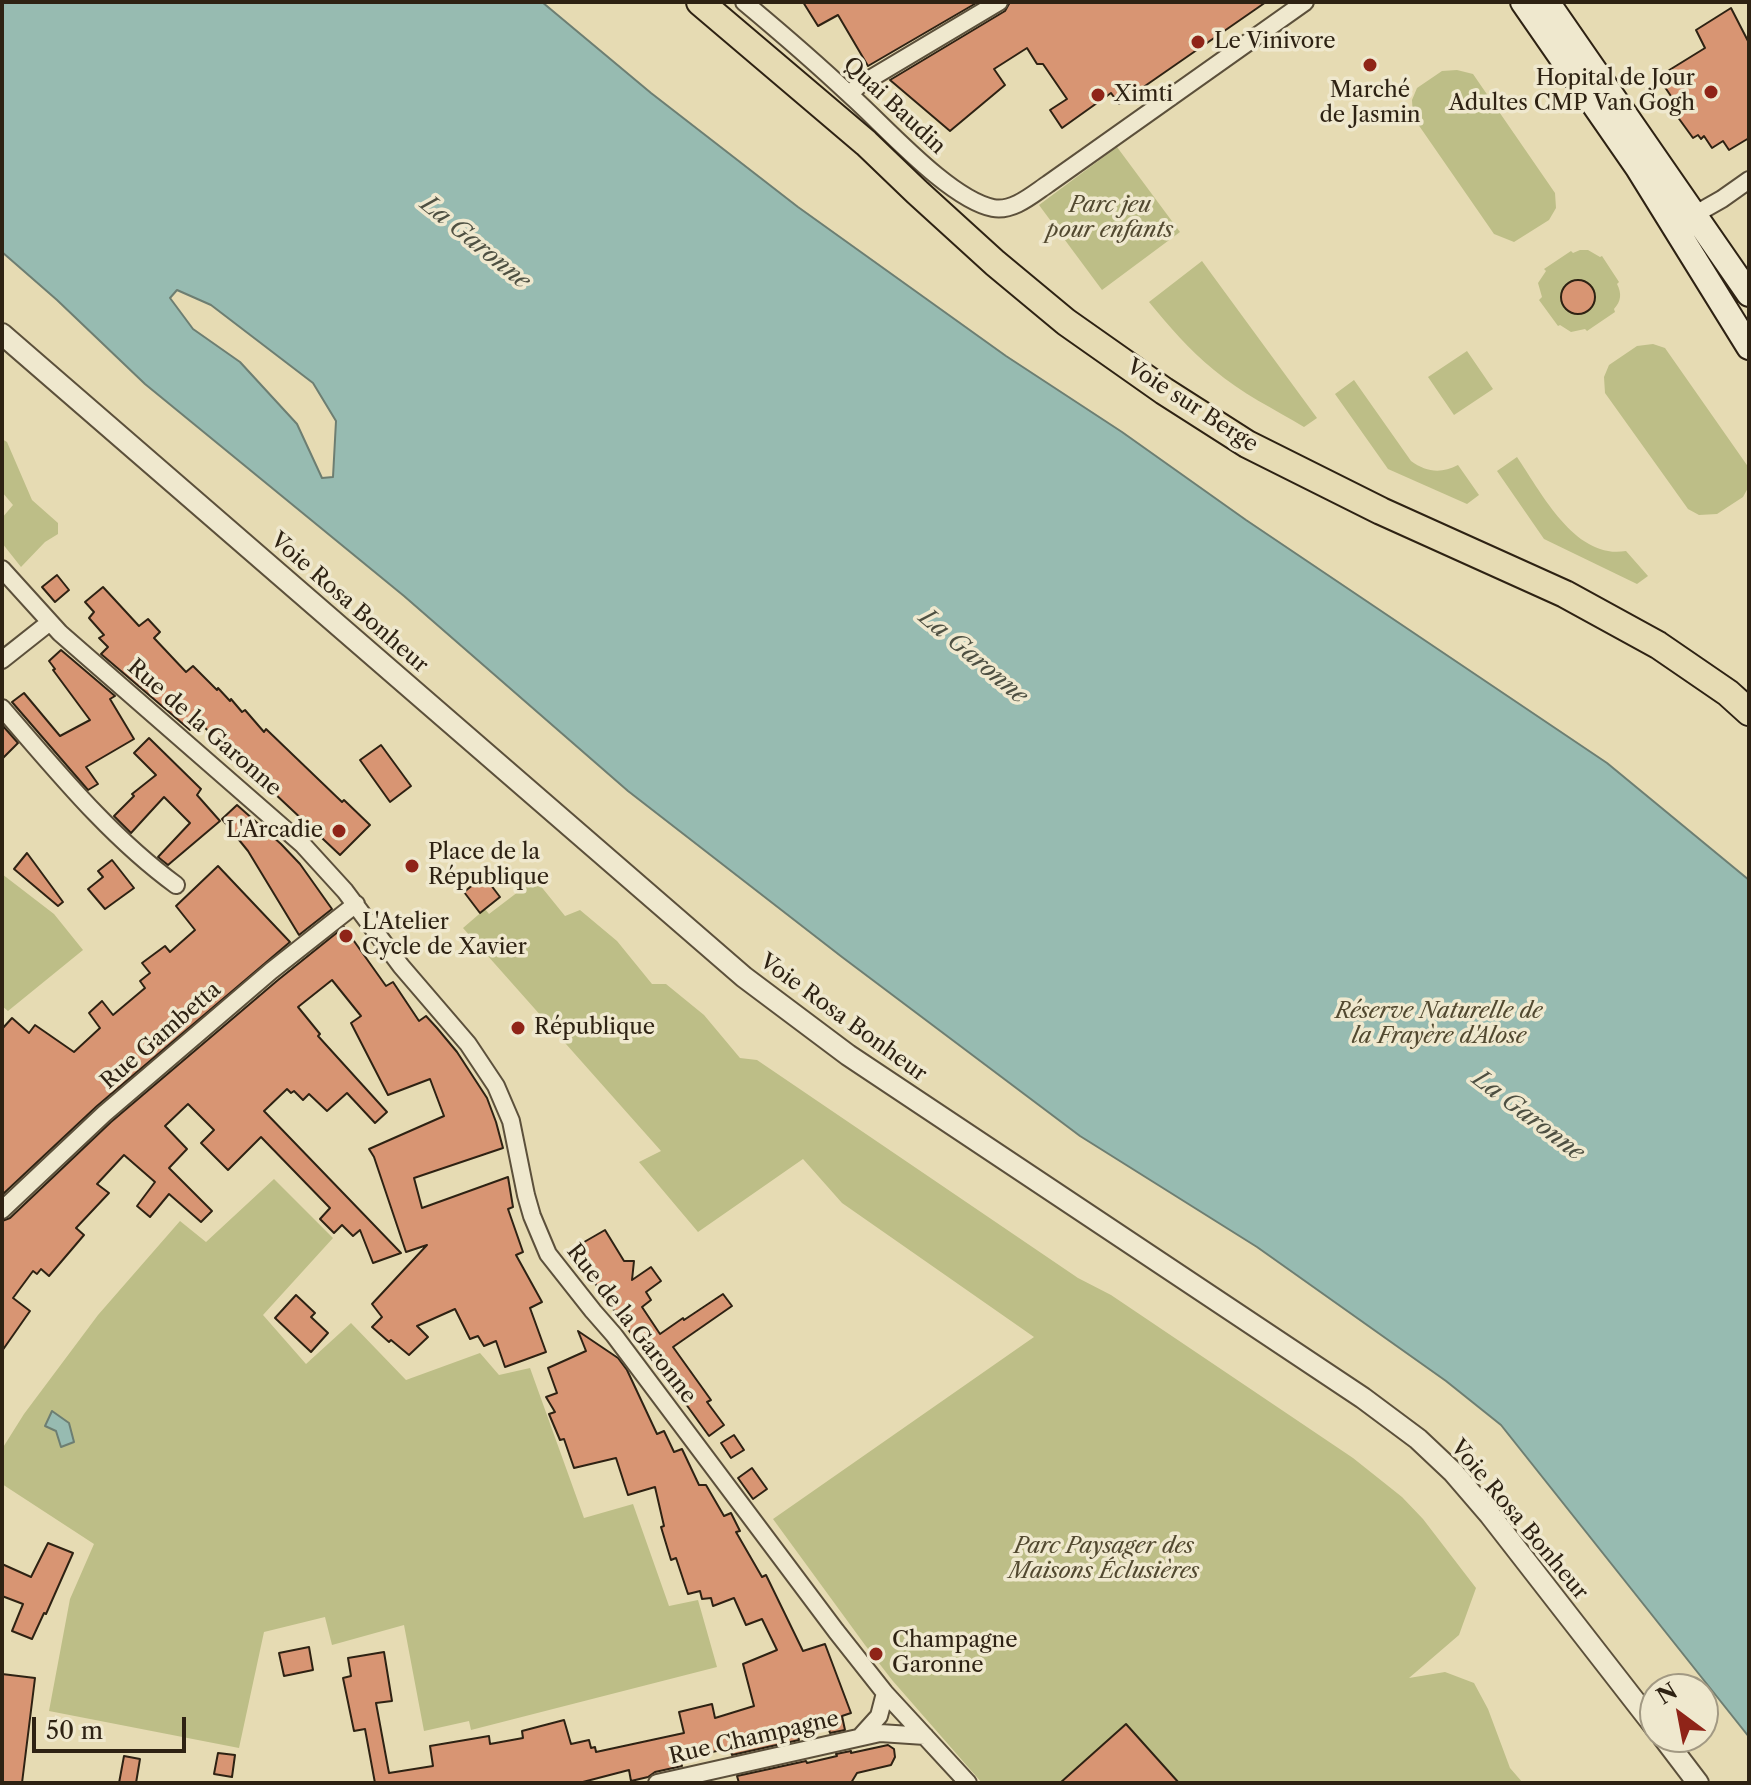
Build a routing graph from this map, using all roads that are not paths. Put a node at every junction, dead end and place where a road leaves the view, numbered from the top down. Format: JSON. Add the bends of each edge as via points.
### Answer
{"nodes":[{"id":1,"x":700,"y":2,"type":"edge"},
{"id":2,"x":745,"y":2,"type":"edge"},
{"id":3,"x":999,"y":2,"type":"edge"},
{"id":4,"x":1305,"y":2,"type":"edge"},
{"id":5,"x":1523,"y":2,"type":"edge"},
{"id":6,"x":1547,"y":2,"type":"edge"},
{"id":7,"x":850,"y":94,"type":"junction"},
{"id":8,"x":1749,"y":180,"type":"edge"},
{"id":9,"x":1684,"y":220,"type":"junction"},
{"id":10,"x":1749,"y":294,"type":"edge"},
{"id":11,"x":2,"y":334,"type":"edge"},
{"id":12,"x":1749,"y":347,"type":"edge"},
{"id":13,"x":2,"y":569,"type":"edge"},
{"id":14,"x":50,"y":622,"type":"junction"},
{"id":15,"x":2,"y":660,"type":"edge"},
{"id":16,"x":2,"y":708,"type":"edge"},
{"id":17,"x":1749,"y":712,"type":"edge"},
{"id":18,"x":176,"y":885,"type":"dead end"},
{"id":19,"x":356,"y":904,"type":"junction"},
{"id":20,"x":2,"y":1210,"type":"edge"},
{"id":21,"x":885,"y":1693,"type":"junction"},
{"id":22,"x":1639,"y":1706,"type":"edge"},
{"id":23,"x":925,"y":1736,"type":"junction"},
{"id":24,"x":860,"y":1737,"type":"junction"},
{"id":25,"x":1675,"y":1753,"type":"edge"},
{"id":26,"x":657,"y":1783,"type":"edge"},
{"id":27,"x":968,"y":1783,"type":"edge"},
{"id":28,"x":1698,"y":1783,"type":"edge"}],
"edges":[{"from":1,"to":17,"type":"main road","name":"Voie sur Berge","via":[[866,143],[995,263],[1066,322],[1164,391],[1247,444],[1565,594],[1646,638]]},
{"from":2,"to":7,"type":"street","name":"Quai Baudin"},
{"from":3,"to":7,"type":"street"},
{"from":4,"to":7,"type":"street","name":"Quai Baudin","via":[[1010,207],[993,208],[955,190]]},
{"from":5,"to":9,"type":"main road","via":[[1638,168]]},
{"from":6,"to":9,"type":"main road"},
{"from":8,"to":9,"type":"street"},
{"from":9,"to":10,"type":"main road"},
{"from":9,"to":12,"type":"main road"},
{"from":11,"to":22,"type":"street","name":"Voie Rosa Bonheur","via":[[744,977],[848,1055],[1418,1439],[1490,1515]]},
{"from":13,"to":14,"type":"street","name":"Rue de la Garonne"},
{"from":14,"to":15,"type":"street"},
{"from":14,"to":19,"type":"street","name":"Rue de la Garonne","via":[[303,845]]},
{"from":16,"to":18,"type":"street","via":[[80,799]]},
{"from":19,"to":20,"type":"street","name":"Rue Gambetta","via":[[104,1114]]},
{"from":19,"to":21,"type":"street","name":"Rue de la Garonne","via":[[496,1086],[511,1121],[532,1216],[548,1254]]},
{"from":21,"to":23,"type":"street","name":"Rue de la Garonne"},
{"from":21,"to":24,"type":"street","name":"Rue Champagne","via":[[879,1716]]},
{"from":23,"to":24,"type":"street","name":"Rue Champagne"},
{"from":23,"to":27,"type":"street","name":"Rue de la Garonne"},
{"from":24,"to":26,"type":"street","name":"Rue Champagne"},
{"from":25,"to":28,"type":"street"}]}
